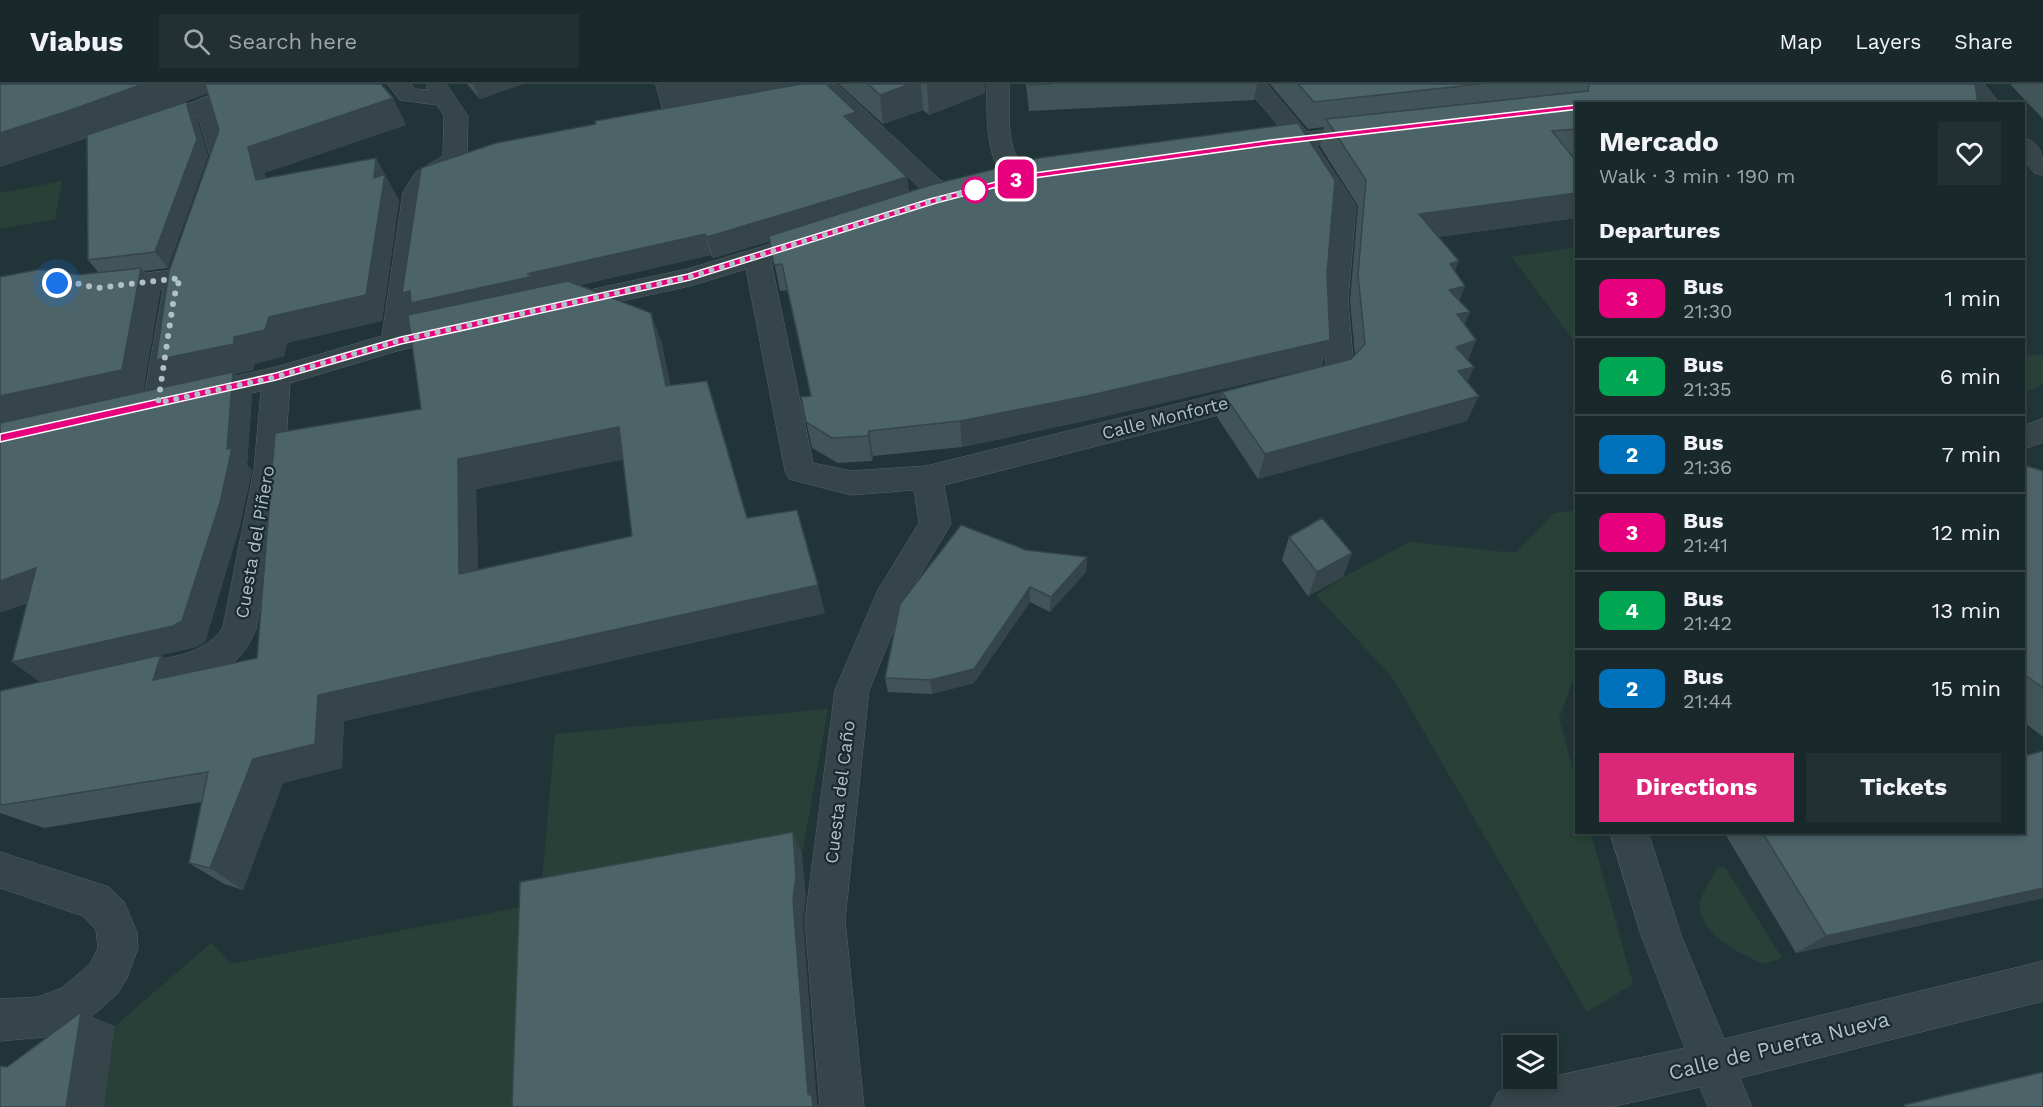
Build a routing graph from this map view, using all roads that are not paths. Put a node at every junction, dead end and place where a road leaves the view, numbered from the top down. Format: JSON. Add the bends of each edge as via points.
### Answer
{"nodes":[{"id":1,"x":261,"y":84,"type":"edge"},
{"id":2,"x":399,"y":84,"type":"edge"},
{"id":3,"x":999,"y":84,"type":"edge"},
{"id":4,"x":1255,"y":84,"type":"edge"},
{"id":5,"x":1971,"y":84,"type":"edge"},
{"id":6,"x":799,"y":97,"type":"edge"},
{"id":7,"x":1987,"y":102,"type":"edge"},
{"id":8,"x":206,"y":105,"type":"junction"},
{"id":9,"x":1392,"y":129,"type":"edge"},
{"id":10,"x":131,"y":131,"type":"edge"},
{"id":11,"x":1301,"y":139,"type":"junction"},
{"id":12,"x":2025,"y":146,"type":"edge"},
{"id":13,"x":1236,"y":147,"type":"edge"},
{"id":14,"x":2043,"y":168,"type":"edge"},
{"id":15,"x":1051,"y":172,"type":"edge"},
{"id":16,"x":1027,"y":177,"type":"junction"},
{"id":17,"x":979,"y":189,"type":"junction"},
{"id":18,"x":207,"y":201,"type":"edge"},
{"id":19,"x":928,"y":203,"type":"edge"},
{"id":20,"x":836,"y":232,"type":"edge"},
{"id":21,"x":757,"y":258,"type":"junction"},
{"id":22,"x":85,"y":285,"type":"edge"},
{"id":23,"x":541,"y":310,"type":"edge"},
{"id":24,"x":484,"y":322,"type":"edge"},
{"id":25,"x":395,"y":342,"type":"junction"},
{"id":26,"x":276,"y":377,"type":"junction"},
{"id":27,"x":929,"y":489,"type":"junction"},
{"id":28,"x":99,"y":686,"type":"edge"},
{"id":29,"x":1630,"y":834,"type":"edge"},
{"id":30,"x":0,"y":870,"type":"edge"},
{"id":31,"x":2043,"y":981,"type":"edge"},
{"id":32,"x":0,"y":1020,"type":"edge"},
{"id":33,"x":1713,"y":1064,"type":"junction"},
{"id":34,"x":842,"y":1107,"type":"edge"},
{"id":35,"x":1513,"y":1107,"type":"edge"},
{"id":36,"x":1730,"y":1107,"type":"edge"}],
"edges":[{"from":1,"to":8,"type":"street"},
{"from":2,"to":25,"type":"street","via":[[408,94],[442,93],[456,116],[465,157],[425,177],[415,192]]},
{"from":3,"to":16,"type":"street","via":[[1003,157],[1012,171]]},
{"from":4,"to":11,"type":"street"},
{"from":5,"to":7,"type":"street"},
{"from":6,"to":17,"type":"street","via":[[831,91],[931,185],[945,192]]},
{"from":8,"to":10,"type":"street"},
{"from":8,"to":18,"type":"street","via":[[222,156]]},
{"from":9,"to":11,"type":"street"},
{"from":11,"to":13,"type":"street"},
{"from":11,"to":27,"type":"street","name":"Calle Monforte","via":[[1343,206],[1335,301],[1340,370],[1332,376]]},
{"from":12,"to":14,"type":"street"},
{"from":15,"to":16,"type":"street"},
{"from":16,"to":17,"type":"street"},
{"from":17,"to":19,"type":"street"},
{"from":20,"to":21,"type":"street"},
{"from":21,"to":23,"type":"street"},
{"from":21,"to":27,"type":"street","via":[[800,471],[851,483]]},
{"from":22,"to":26,"type":"street","via":[[105,288],[184,267],[147,406]]},
{"from":24,"to":25,"type":"street"},
{"from":25,"to":26,"type":"street"},
{"from":26,"to":28,"type":"street","name":"Cuesta del Piñero","via":[[269,470],[236,638],[210,660]]},
{"from":27,"to":34,"type":"street","name":"Cuesta del Caño","via":[[935,524],[894,590],[852,690],[825,920]]},
{"from":29,"to":33,"type":"street","via":[[1661,935]]},
{"from":30,"to":32,"type":"street","via":[[95,902],[114,921],[118,935],[112,964],[80,1001],[39,1018]]},
{"from":31,"to":33,"type":"street","name":"Calle de Puerta Nueva"},
{"from":33,"to":35,"type":"street","name":"Calle de Puerta Nueva"},
{"from":33,"to":36,"type":"street"}]}
